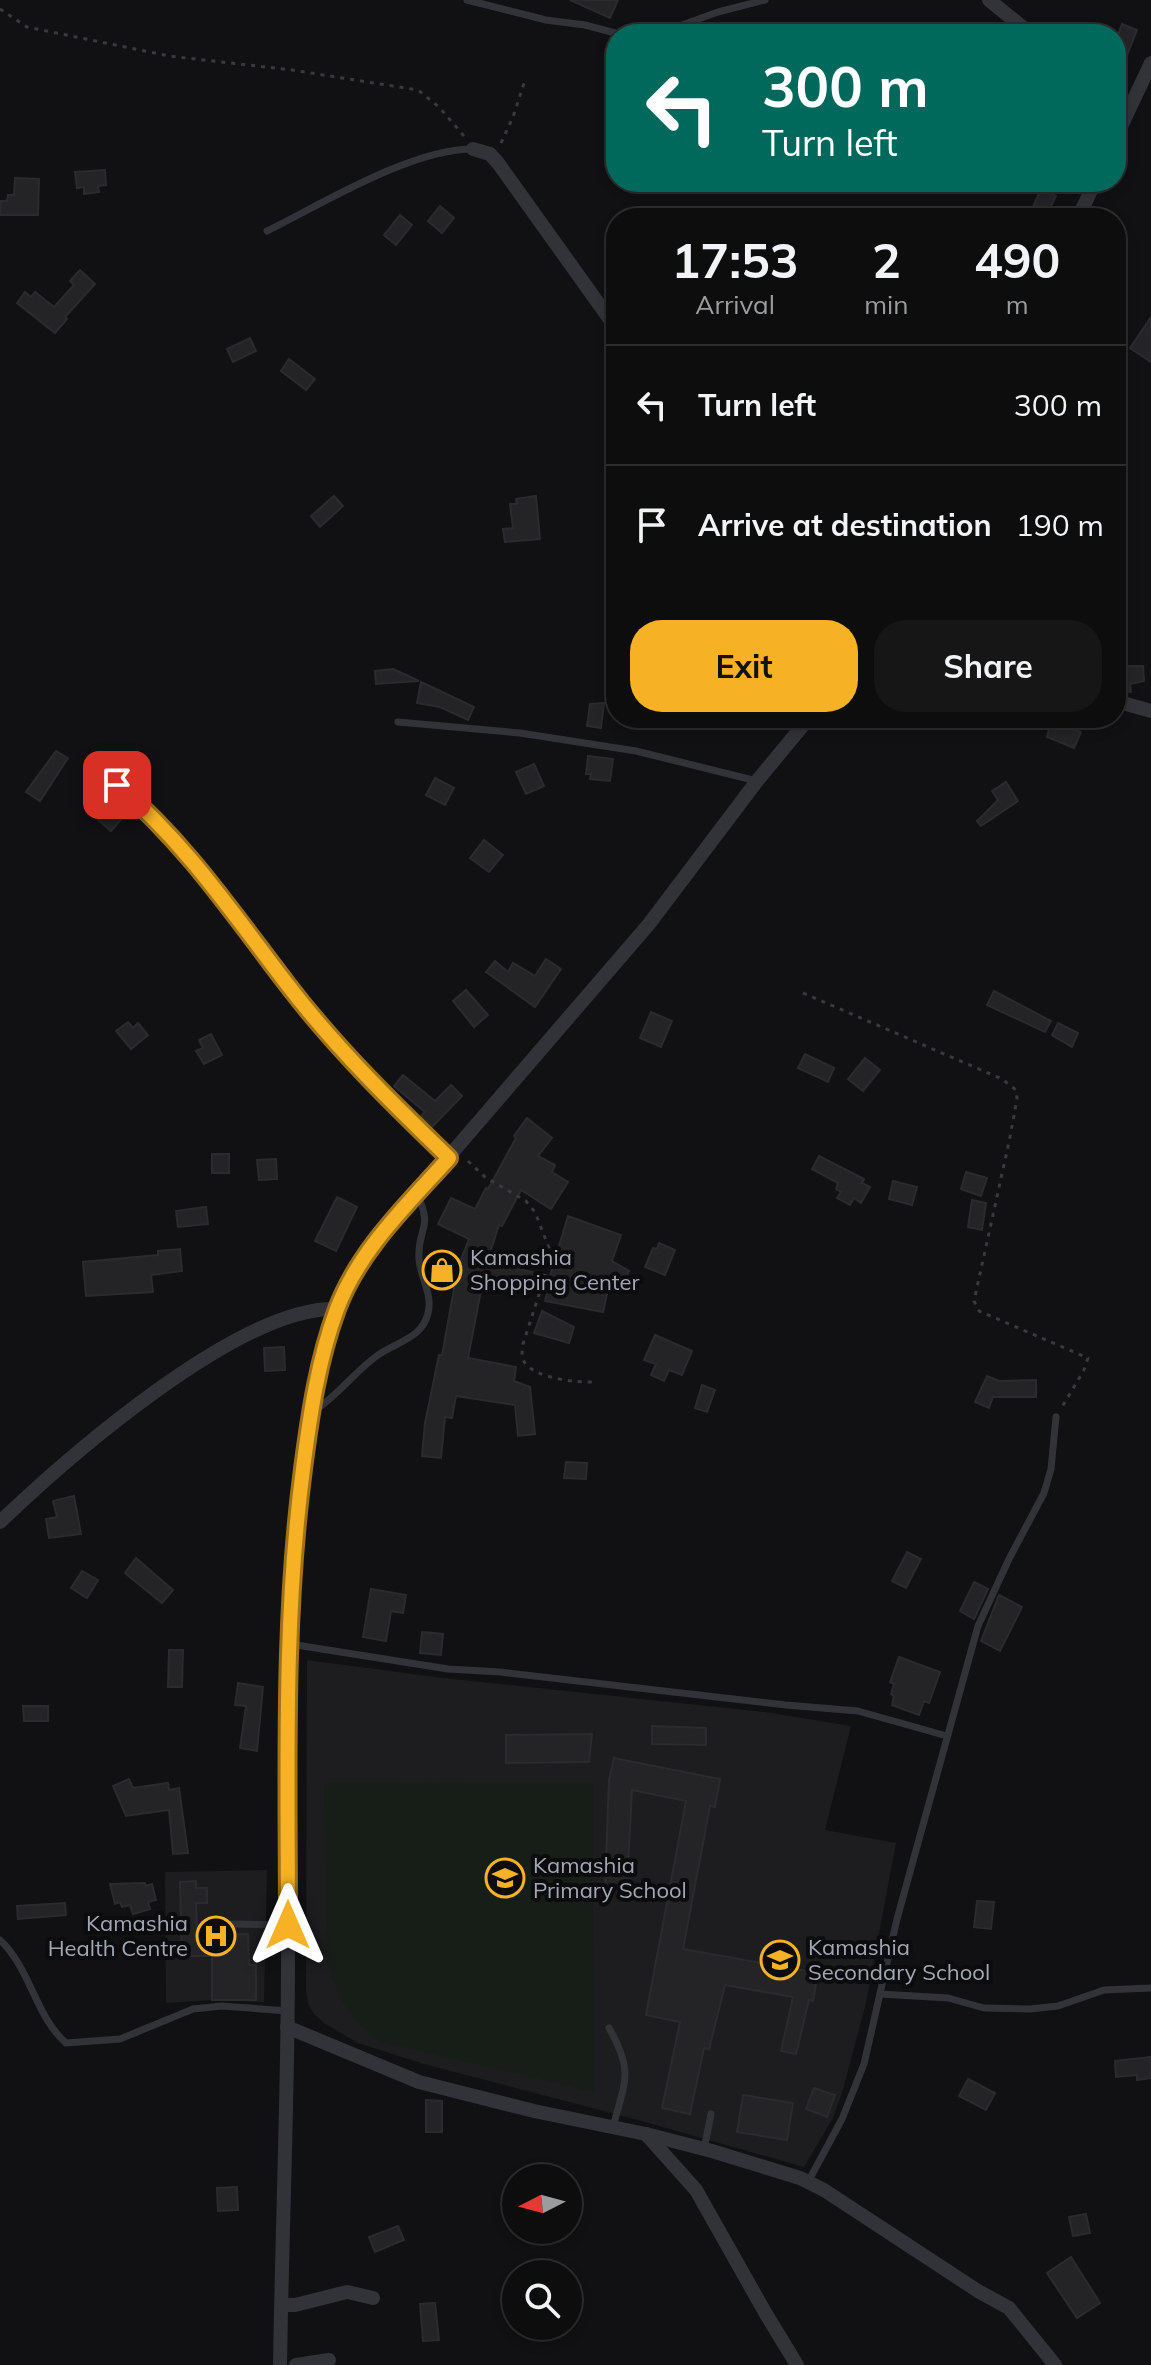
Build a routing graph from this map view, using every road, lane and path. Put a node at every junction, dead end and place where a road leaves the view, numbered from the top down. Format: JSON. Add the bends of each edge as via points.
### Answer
{"nodes":[{"id":1,"x":467,"y":0,"type":"edge"},
{"id":2,"x":765,"y":0,"type":"edge"},
{"id":3,"x":989,"y":0,"type":"edge"},
{"id":4,"x":0,"y":9,"type":"edge"},
{"id":5,"x":685,"y":24,"type":"edge"},
{"id":6,"x":1019,"y":24,"type":"edge"},
{"id":7,"x":606,"y":31,"type":"edge"},
{"id":8,"x":1151,"y":63,"type":"edge"},
{"id":9,"x":525,"y":80,"type":"dead end"},
{"id":10,"x":1126,"y":102,"type":"edge"},
{"id":11,"x":473,"y":149,"type":"junction"},
{"id":12,"x":490,"y":154,"type":"junction"},
{"id":13,"x":267,"y":231,"type":"dead end"},
{"id":14,"x":606,"y":314,"type":"edge"},
{"id":15,"x":1126,"y":704,"type":"edge"},
{"id":16,"x":1151,"y":711,"type":"edge"},
{"id":17,"x":398,"y":722,"type":"dead end"},
{"id":18,"x":801,"y":728,"type":"edge"},
{"id":19,"x":95,"y":766,"type":"dead end"},
{"id":20,"x":757,"y":781,"type":"junction"},
{"id":21,"x":803,"y":993,"type":"dead end"},
{"id":22,"x":452,"y":1154,"type":"junction"},
{"id":23,"x":417,"y":1194,"type":"junction"},
{"id":24,"x":337,"y":1309,"type":"junction"},
{"id":25,"x":594,"y":1382,"type":"dead end"},
{"id":26,"x":310,"y":1413,"type":"junction"},
{"id":27,"x":1056,"y":1417,"type":"joint"},
{"id":28,"x":0,"y":1522,"type":"edge"},
{"id":29,"x":290,"y":1644,"type":"junction"},
{"id":30,"x":947,"y":1736,"type":"junction"},
{"id":31,"x":232,"y":1924,"type":"dead end"},
{"id":32,"x":288,"y":1925,"type":"junction"},
{"id":33,"x":0,"y":1940,"type":"edge"},
{"id":34,"x":1151,"y":1988,"type":"edge"},
{"id":35,"x":880,"y":1994,"type":"junction"},
{"id":36,"x":288,"y":2011,"type":"junction"},
{"id":37,"x":287,"y":2027,"type":"junction"},
{"id":38,"x":609,"y":2028,"type":"dead end"},
{"id":39,"x":711,"y":2114,"type":"dead end"},
{"id":40,"x":613,"y":2127,"type":"junction"},
{"id":41,"x":646,"y":2134,"type":"junction"},
{"id":42,"x":704,"y":2149,"type":"junction"},
{"id":43,"x":808,"y":2182,"type":"junction"},
{"id":44,"x":373,"y":2298,"type":"dead end"},
{"id":45,"x":282,"y":2305,"type":"junction"},
{"id":46,"x":329,"y":2360,"type":"dead end"},
{"id":47,"x":280,"y":2365,"type":"edge"},
{"id":48,"x":296,"y":2365,"type":"edge"},
{"id":49,"x":797,"y":2365,"type":"edge"},
{"id":50,"x":1055,"y":2365,"type":"edge"}],
"edges":[{"from":1,"to":7,"type":"lane"},
{"from":2,"to":5,"type":"lane"},
{"from":3,"to":6,"type":"street"},
{"from":4,"to":11,"type":"path","via":[[27,27],[169,56],[418,90]]},
{"from":8,"to":10,"type":"street"},
{"from":9,"to":12,"type":"path","via":[[501,144]]},
{"from":11,"to":12,"type":"street"},
{"from":11,"to":13,"type":"lane","via":[[410,161]]},
{"from":12,"to":14,"type":"street"},
{"from":15,"to":16,"type":"street"},
{"from":17,"to":20,"type":"lane","via":[[636,751]]},
{"from":18,"to":20,"type":"street"},
{"from":19,"to":22,"type":"street","via":[[140,804],[188,857],[323,1027]]},
{"from":20,"to":22,"type":"street","via":[[649,924]]},
{"from":21,"to":27,"type":"path","via":[[1002,1079],[1016,1090],[974,1301],[979,1311],[1088,1358]]},
{"from":22,"to":23,"type":"street"},
{"from":22,"to":25,"type":"path","via":[[526,1201],[549,1248],[523,1344],[526,1364],[542,1374]]},
{"from":23,"to":24,"type":"street","via":[[369,1253]]},
{"from":23,"to":26,"type":"lane","via":[[426,1211],[419,1261],[429,1296],[424,1326],[375,1357]]},
{"from":24,"to":26,"type":"street"},
{"from":24,"to":28,"type":"street","via":[[286,1319],[209,1356],[83,1446]]},
{"from":26,"to":29,"type":"street","via":[[293,1559]]},
{"from":27,"to":30,"type":"lane","via":[[1044,1493],[978,1626]]},
{"from":29,"to":30,"type":"lane","via":[[448,1669],[858,1711]]},
{"from":29,"to":32,"type":"street"},
{"from":30,"to":35,"type":"lane"},
{"from":31,"to":32,"type":"lane"},
{"from":32,"to":36,"type":"street"},
{"from":33,"to":36,"type":"lane","via":[[25,1972],[55,2034],[66,2043],[120,2039],[193,2009]]},
{"from":34,"to":35,"type":"lane","via":[[1104,1990],[1058,2006],[1030,2009]]},
{"from":35,"to":43,"type":"lane","via":[[864,2064]]},
{"from":36,"to":37,"type":"street"},
{"from":37,"to":40,"type":"street","via":[[419,2082]]},
{"from":37,"to":45,"type":"street"},
{"from":38,"to":40,"type":"lane","via":[[626,2064]]},
{"from":39,"to":42,"type":"lane"},
{"from":40,"to":41,"type":"street"},
{"from":41,"to":42,"type":"street"},
{"from":41,"to":49,"type":"street","via":[[696,2190]]},
{"from":42,"to":43,"type":"street"},
{"from":43,"to":50,"type":"street","via":[[1009,2308]]},
{"from":44,"to":45,"type":"street","via":[[347,2292]]},
{"from":45,"to":47,"type":"street"},
{"from":46,"to":48,"type":"street"}]}
